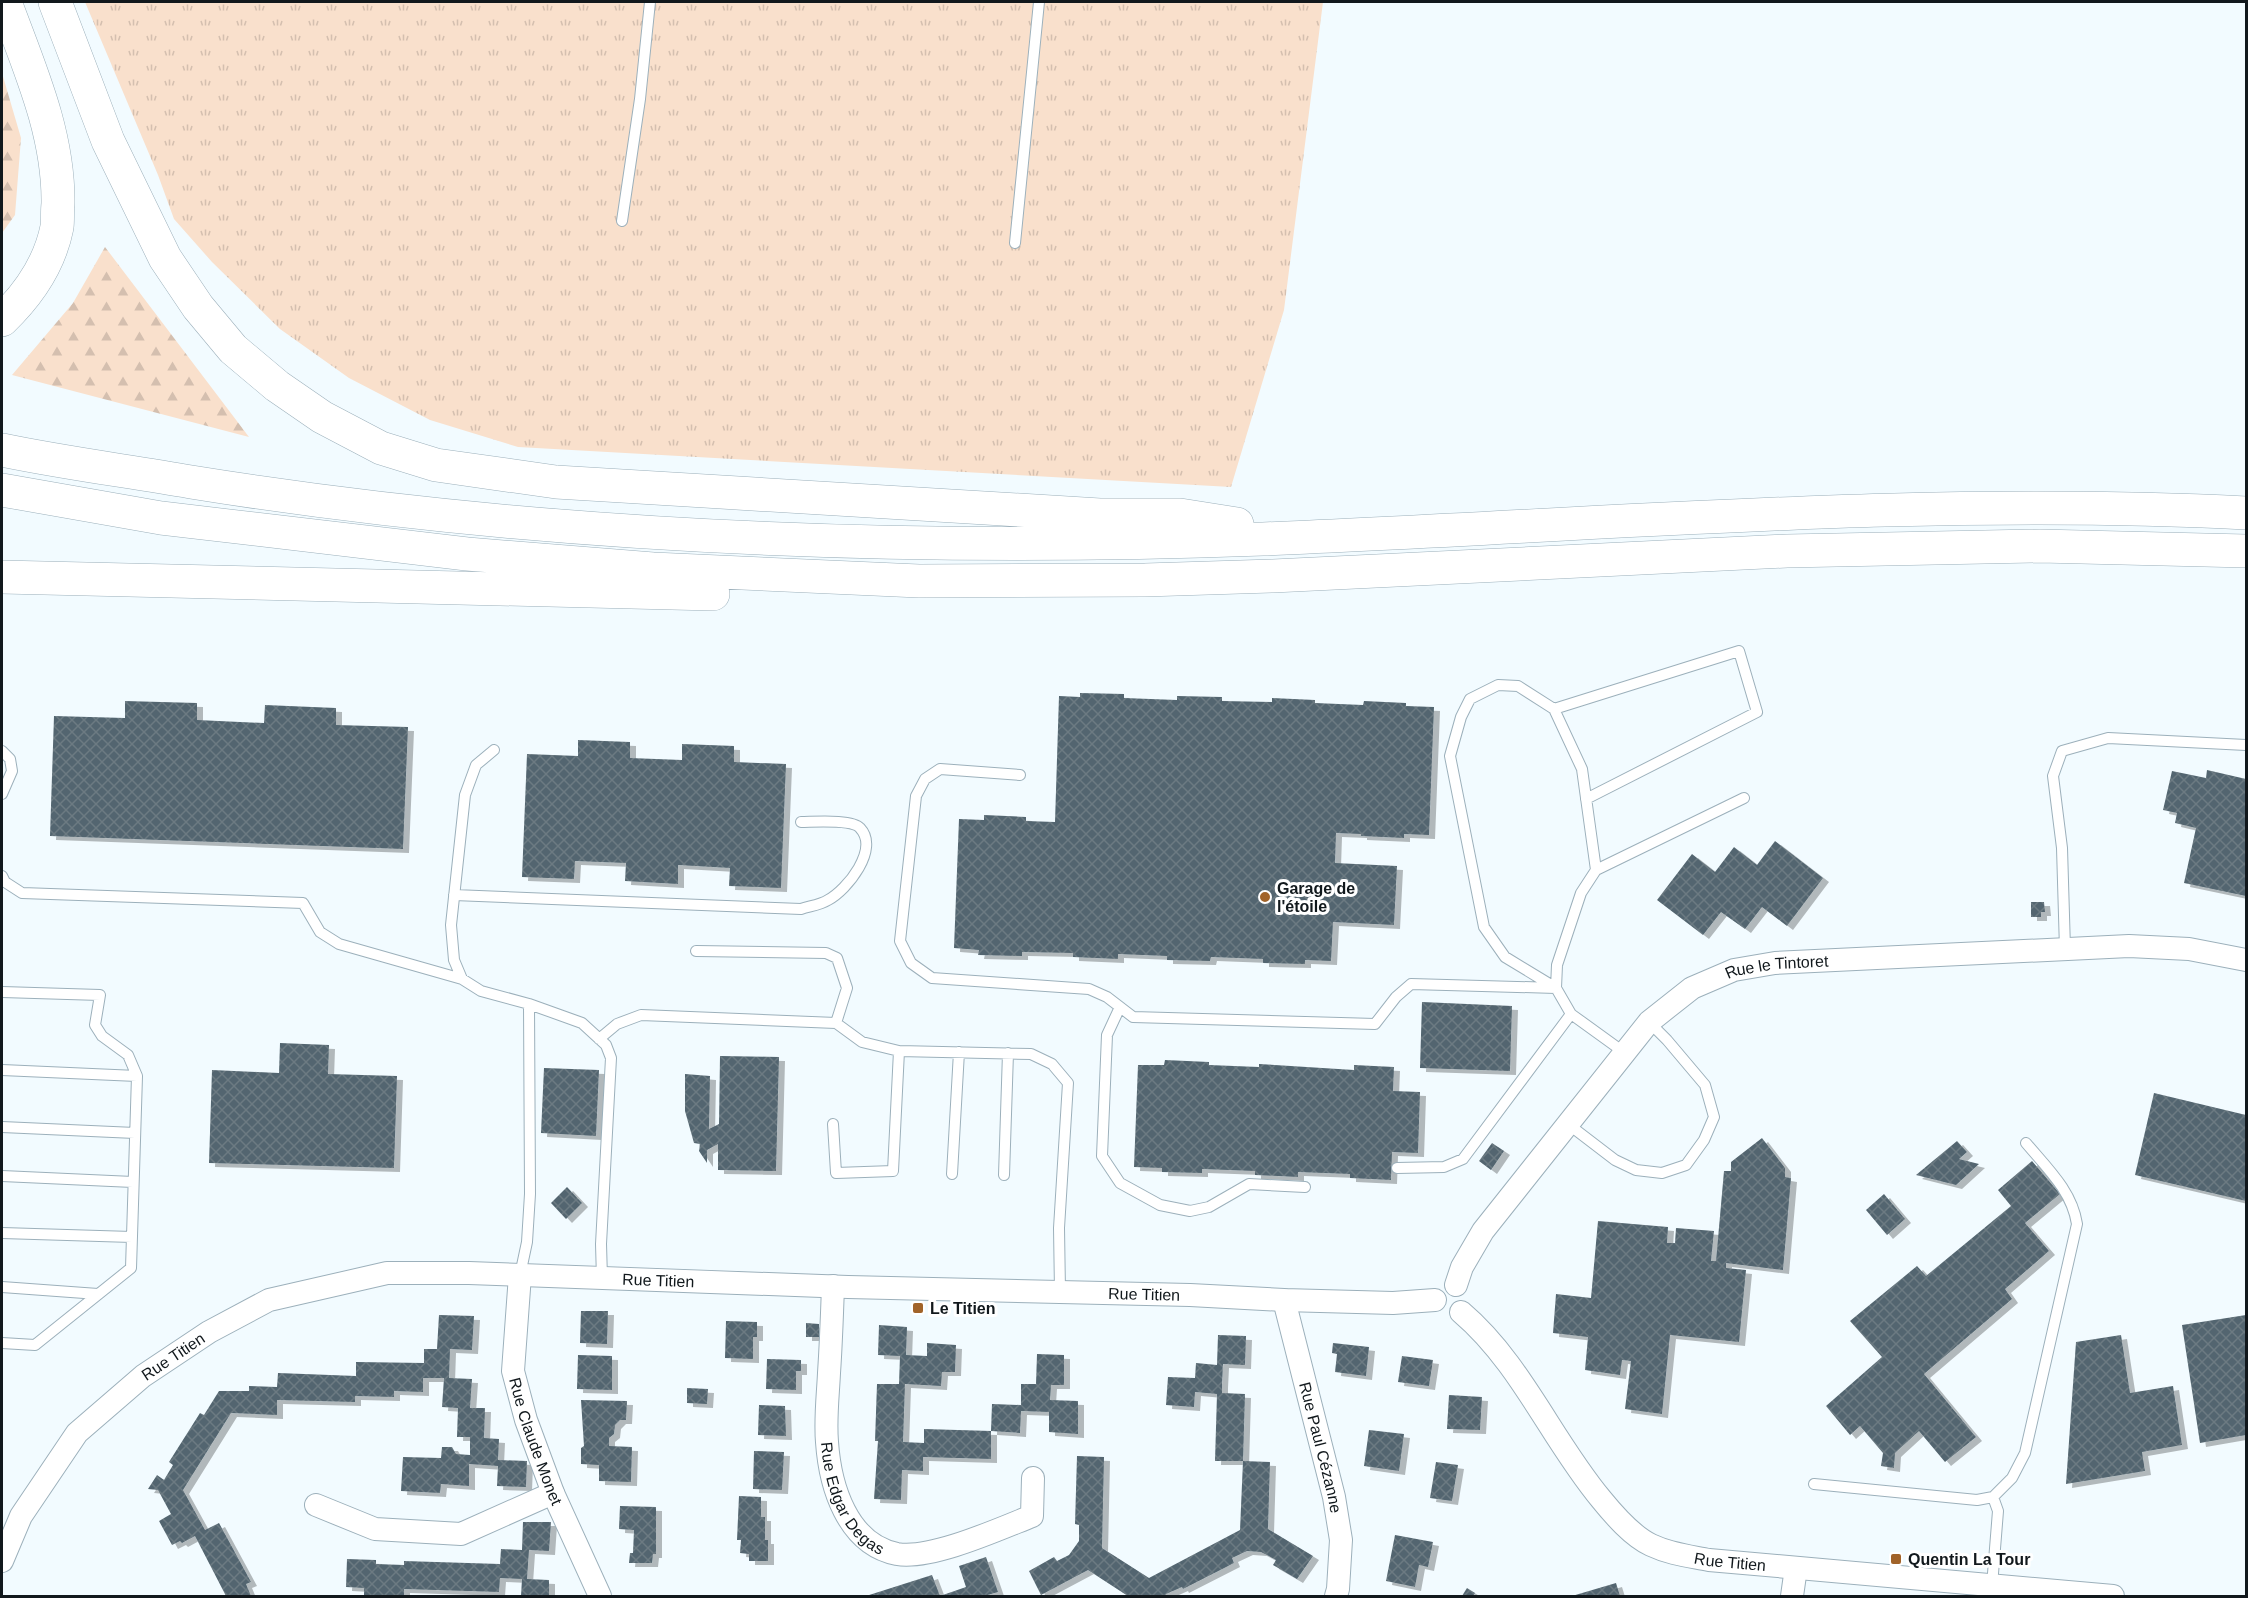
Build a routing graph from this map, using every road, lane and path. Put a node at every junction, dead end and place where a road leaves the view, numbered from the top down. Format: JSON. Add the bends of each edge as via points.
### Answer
{"nodes":[{"id":1,"x":5,"y":2,"type":"edge"},
{"id":2,"x":54,"y":2,"type":"edge"},
{"id":3,"x":651,"y":2,"type":"edge"},
{"id":4,"x":1039,"y":2,"type":"edge"},
{"id":5,"x":622,"y":221,"type":"dead end"},
{"id":6,"x":1015,"y":243,"type":"dead end"},
{"id":7,"x":2,"y":320,"type":"edge"},
{"id":8,"x":2,"y":450,"type":"edge"},
{"id":9,"x":2,"y":490,"type":"edge"},
{"id":10,"x":2247,"y":513,"type":"edge"},
{"id":11,"x":1313,"y":536,"type":"junction"},
{"id":12,"x":2247,"y":551,"type":"edge"},
{"id":13,"x":2,"y":577,"type":"edge"},
{"id":14,"x":919,"y":581,"type":"junction"},
{"id":15,"x":1554,"y":709,"type":"junction"},
{"id":16,"x":2247,"y":745,"type":"edge"},
{"id":17,"x":494,"y":750,"type":"dead end"},
{"id":18,"x":2,"y":752,"type":"edge"},
{"id":19,"x":1020,"y":775,"type":"dead end"},
{"id":20,"x":2,"y":794,"type":"edge"},
{"id":21,"x":1744,"y":798,"type":"dead end"},
{"id":22,"x":1586,"y":799,"type":"junction"},
{"id":23,"x":801,"y":822,"type":"dead end"},
{"id":24,"x":1596,"y":870,"type":"junction"},
{"id":25,"x":3,"y":881,"type":"edge"},
{"id":26,"x":454,"y":895,"type":"junction"},
{"id":27,"x":2065,"y":949,"type":"junction"},
{"id":28,"x":696,"y":951,"type":"dead end"},
{"id":29,"x":2247,"y":960,"type":"edge"},
{"id":30,"x":462,"y":979,"type":"junction"},
{"id":31,"x":1556,"y":988,"type":"junction"},
{"id":32,"x":2,"y":992,"type":"edge"},
{"id":33,"x":529,"y":1004,"type":"junction"},
{"id":34,"x":1120,"y":1007,"type":"junction"},
{"id":35,"x":1571,"y":1014,"type":"junction"},
{"id":36,"x":1649,"y":1022,"type":"junction"},
{"id":37,"x":836,"y":1023,"type":"junction"},
{"id":38,"x":599,"y":1039,"type":"junction"},
{"id":39,"x":899,"y":1051,"type":"junction"},
{"id":40,"x":958,"y":1052,"type":"junction"},
{"id":41,"x":1008,"y":1053,"type":"junction"},
{"id":42,"x":1625,"y":1053,"type":"junction"},
{"id":43,"x":2,"y":1070,"type":"edge"},
{"id":44,"x":137,"y":1076,"type":"junction"},
{"id":45,"x":833,"y":1124,"type":"dead end"},
{"id":46,"x":1568,"y":1124,"type":"junction"},
{"id":47,"x":2,"y":1127,"type":"edge"},
{"id":48,"x":135,"y":1133,"type":"junction"},
{"id":49,"x":2026,"y":1143,"type":"dead end"},
{"id":50,"x":1398,"y":1168,"type":"dead end"},
{"id":51,"x":952,"y":1174,"type":"dead end"},
{"id":52,"x":1004,"y":1175,"type":"dead end"},
{"id":53,"x":2,"y":1176,"type":"edge"},
{"id":54,"x":134,"y":1182,"type":"junction"},
{"id":55,"x":1305,"y":1187,"type":"dead end"},
{"id":56,"x":2,"y":1233,"type":"edge"},
{"id":57,"x":132,"y":1237,"type":"junction"},
{"id":58,"x":520,"y":1275,"type":"junction"},
{"id":59,"x":602,"y":1278,"type":"junction"},
{"id":60,"x":1456,"y":1285,"type":"junction"},
{"id":61,"x":833,"y":1286,"type":"junction"},
{"id":62,"x":2,"y":1287,"type":"edge"},
{"id":63,"x":1060,"y":1291,"type":"junction"},
{"id":64,"x":98,"y":1294,"type":"junction"},
{"id":65,"x":1284,"y":1300,"type":"junction"},
{"id":66,"x":1435,"y":1300,"type":"junction"},
{"id":67,"x":1461,"y":1312,"type":"junction"},
{"id":68,"x":2,"y":1343,"type":"edge"},
{"id":69,"x":1033,"y":1478,"type":"dead end"},
{"id":70,"x":1814,"y":1484,"type":"dead end"},
{"id":71,"x":553,"y":1493,"type":"junction"},
{"id":72,"x":1993,"y":1497,"type":"junction"},
{"id":73,"x":316,"y":1505,"type":"dead end"},
{"id":74,"x":2,"y":1562,"type":"edge"},
{"id":75,"x":1796,"y":1568,"type":"junction"},
{"id":76,"x":1992,"y":1586,"type":"junction"},
{"id":77,"x":1953,"y":1590,"type":"edge"},
{"id":78,"x":600,"y":1596,"type":"edge"},
{"id":79,"x":1336,"y":1596,"type":"edge"},
{"id":80,"x":1792,"y":1596,"type":"edge"},
{"id":81,"x":2112,"y":1596,"type":"edge"}],
"edges":[{"from":1,"to":7,"type":"highway","via":[[48,120],[58,178],[57,226],[42,268],[21,301]]},
{"from":2,"to":11,"type":"highway","via":[[108,141],[165,258],[198,307],[233,349],[277,386],[322,417],[381,448],[436,465],[556,482],[1100,515],[1180,515]]},
{"from":3,"to":5,"type":"lane"},
{"from":4,"to":6,"type":"lane"},
{"from":8,"to":11,"type":"highway","via":[[253,492],[427,514],[658,533],[1047,544]]},
{"from":9,"to":14,"type":"highway","via":[[161,518],[467,554],[653,569]]},
{"from":10,"to":11,"type":"highway","via":[[2037,508],[1856,512]]},
{"from":12,"to":14,"type":"highway","via":[[2040,546],[1787,551],[1273,576]]},
{"from":13,"to":14,"type":"highway","via":[[856,597]]},
{"from":15,"to":22,"type":"lane","via":[[1582,769]]},
{"from":15,"to":22,"type":"lane","via":[[1739,651],[1757,712]]},
{"from":15,"to":31,"type":"lane","via":[[1518,686],[1498,685],[1470,699],[1450,756],[1484,927],[1505,957]]},
{"from":16,"to":27,"type":"lane","via":[[2108,738],[2062,751],[2053,776],[2062,848]]},
{"from":17,"to":26,"type":"lane","via":[[476,765],[465,795]]},
{"from":18,"to":20,"type":"lane","via":[[10,759],[12,771]]},
{"from":19,"to":34,"type":"lane","via":[[940,770],[925,779],[916,796],[900,941],[911,963],[932,978],[1089,989]]},
{"from":21,"to":24,"type":"lane"},
{"from":22,"to":24,"type":"lane"},
{"from":23,"to":26,"type":"lane","via":[[850,823],[860,828],[867,842],[862,863],[850,881],[829,900],[801,909]]},
{"from":24,"to":31,"type":"lane","via":[[1581,893],[1557,965]]},
{"from":25,"to":30,"type":"lane","via":[[22,893],[303,903],[320,932],[339,944]]},
{"from":26,"to":30,"type":"lane","via":[[454,960]]},
{"from":27,"to":29,"type":"street","name":"Rue le Tintoret","via":[[2189,949]]},
{"from":27,"to":36,"type":"street","name":"Rue le Tintoret","via":[[1775,963],[1734,970],[1692,988]]},
{"from":28,"to":37,"type":"lane","via":[[826,953],[837,958],[847,988]]},
{"from":30,"to":33,"type":"lane","via":[[481,991]]},
{"from":31,"to":34,"type":"lane","via":[[1411,984],[1375,1024],[1133,1017]]},
{"from":31,"to":35,"type":"lane"},
{"from":32,"to":44,"type":"lane","via":[[100,995],[95,1025],[102,1036],[128,1055]]},
{"from":33,"to":38,"type":"lane","via":[[582,1023]]},
{"from":33,"to":58,"type":"lane","via":[[530,1194]]},
{"from":34,"to":55,"type":"lane","via":[[1107,1035],[1102,1156],[1120,1183],[1160,1205],[1190,1211],[1209,1208],[1249,1184]]},
{"from":35,"to":42,"type":"lane"},
{"from":35,"to":50,"type":"lane","via":[[1462,1159],[1444,1167]]},
{"from":36,"to":42,"type":"street","name":"Rue le Tintoret"},
{"from":36,"to":46,"type":"lane","via":[[1705,1085],[1714,1117],[1686,1165],[1662,1173],[1636,1170],[1615,1160]]},
{"from":37,"to":38,"type":"lane","via":[[641,1015],[617,1024]]},
{"from":37,"to":39,"type":"lane","via":[[862,1042]]},
{"from":38,"to":59,"type":"lane","via":[[611,1058]]},
{"from":39,"to":40,"type":"lane"},
{"from":39,"to":45,"type":"lane","via":[[893,1172],[836,1173]]},
{"from":40,"to":41,"type":"lane"},
{"from":40,"to":51,"type":"lane"},
{"from":41,"to":52,"type":"lane"},
{"from":41,"to":63,"type":"lane","via":[[1031,1054],[1052,1064],[1068,1083],[1059,1228]]},
{"from":42,"to":46,"type":"street","name":"Rue le Tintoret"},
{"from":43,"to":44,"type":"lane"},
{"from":44,"to":48,"type":"lane"},
{"from":46,"to":60,"type":"street","name":"Rue le Tintoret","via":[[1483,1231]]},
{"from":47,"to":48,"type":"lane"},
{"from":48,"to":54,"type":"lane"},
{"from":49,"to":72,"type":"lane","via":[[2066,1192],[2078,1224],[2025,1453],[2012,1478]]},
{"from":53,"to":54,"type":"lane"},
{"from":54,"to":57,"type":"lane"},
{"from":56,"to":57,"type":"lane"},
{"from":57,"to":64,"type":"lane","via":[[131,1268]]},
{"from":58,"to":59,"type":"street","name":"Rue Titien"},
{"from":58,"to":71,"type":"street","name":"Rue Claude Monet","via":[[513,1371]]},
{"from":58,"to":74,"type":"street","name":"Rue Titien","via":[[387,1273],[269,1300],[208,1332],[143,1376],[77,1433],[21,1516]]},
{"from":59,"to":61,"type":"street","name":"Rue Titien"},
{"from":60,"to":66,"type":"street","via":[[1441,1287]]},
{"from":60,"to":67,"type":"street","via":[[1466,1297]]},
{"from":61,"to":63,"type":"street","name":"Rue Titien"},
{"from":61,"to":69,"type":"street","name":"Rue Edgar Degas","via":[[826,1441],[833,1484],[859,1534],[876,1547],[898,1554],[934,1551],[1032,1516]]},
{"from":62,"to":64,"type":"lane"},
{"from":63,"to":65,"type":"street","name":"Rue Titien"},
{"from":64,"to":68,"type":"lane","via":[[35,1345]]},
{"from":65,"to":66,"type":"street","name":"Rue Titien"},
{"from":65,"to":79,"type":"street","name":"Rue Paul Cézanne","via":[[1334,1497],[1341,1540]]},
{"from":66,"to":67,"type":"street","via":[[1444,1315]]},
{"from":67,"to":75,"type":"street","name":"Rue Titien","via":[[1510,1365],[1586,1481],[1616,1518],[1649,1544],[1676,1554]]},
{"from":70,"to":72,"type":"lane","via":[[1977,1500]]},
{"from":71,"to":73,"type":"street","via":[[461,1534],[375,1529]]},
{"from":71,"to":78,"type":"street","name":"Rue Claude Monet"},
{"from":72,"to":76,"type":"lane","via":[[1998,1511]]},
{"from":75,"to":77,"type":"street","name":"Rue Titien"},
{"from":75,"to":80,"type":"street"},
{"from":76,"to":77,"type":"street","name":"Rue Titien"},
{"from":76,"to":81,"type":"street","name":"Rue Titien"}]}
